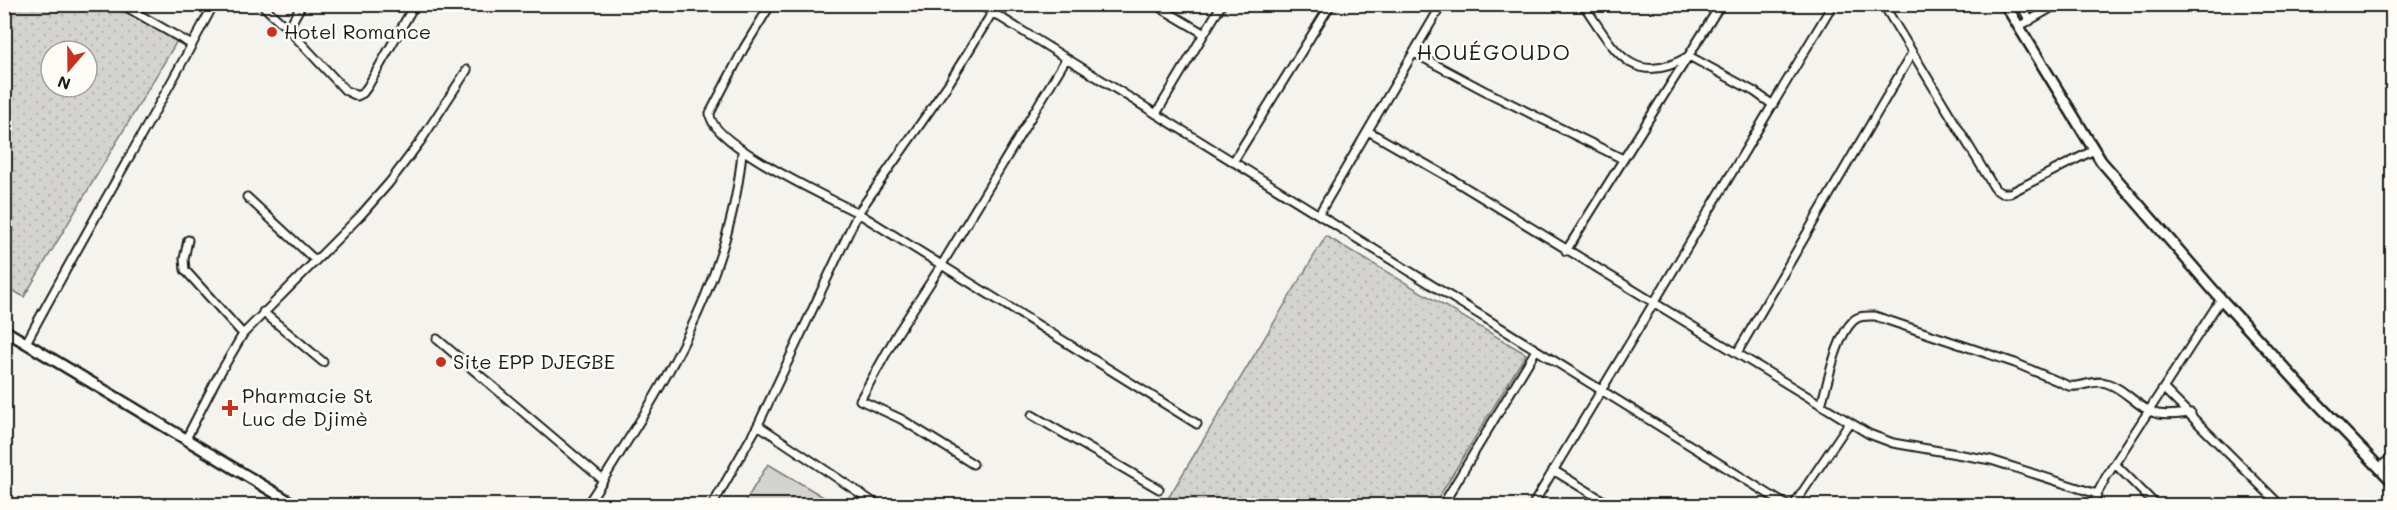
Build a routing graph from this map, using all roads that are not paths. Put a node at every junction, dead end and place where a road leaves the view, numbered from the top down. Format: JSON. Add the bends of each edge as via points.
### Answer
{"nodes":[{"id":1,"x":122,"y":4,"type":"edge"},
{"id":2,"x":214,"y":4,"type":"edge"},
{"id":3,"x":261,"y":4,"type":"edge"},
{"id":4,"x":303,"y":4,"type":"edge"},
{"id":5,"x":414,"y":4,"type":"edge"},
{"id":6,"x":771,"y":4,"type":"edge"},
{"id":7,"x":979,"y":4,"type":"edge"},
{"id":8,"x":1154,"y":4,"type":"edge"},
{"id":9,"x":1222,"y":4,"type":"edge"},
{"id":10,"x":1331,"y":4,"type":"edge"},
{"id":11,"x":1442,"y":4,"type":"edge"},
{"id":12,"x":1583,"y":4,"type":"edge"},
{"id":13,"x":1721,"y":4,"type":"edge"},
{"id":14,"x":1833,"y":4,"type":"edge"},
{"id":15,"x":1883,"y":4,"type":"edge"},
{"id":16,"x":2005,"y":4,"type":"edge"},
{"id":17,"x":2020,"y":4,"type":"edge"},
{"id":18,"x":2058,"y":4,"type":"edge"},
{"id":19,"x":992,"y":13,"type":"junction"},
{"id":20,"x":2030,"y":21,"type":"junction"},
{"id":21,"x":2018,"y":27,"type":"junction"},
{"id":22,"x":288,"y":28,"type":"junction"},
{"id":23,"x":1203,"y":33,"type":"junction"},
{"id":24,"x":192,"y":45,"type":"junction"},
{"id":25,"x":1414,"y":53,"type":"junction"},
{"id":26,"x":1911,"y":55,"type":"junction"},
{"id":27,"x":1689,"y":56,"type":"junction"},
{"id":28,"x":1066,"y":59,"type":"junction"},
{"id":29,"x":467,"y":70,"type":"dead end"},
{"id":30,"x":1773,"y":105,"type":"junction"},
{"id":31,"x":1156,"y":114,"type":"junction"},
{"id":32,"x":1368,"y":131,"type":"junction"},
{"id":33,"x":2094,"y":150,"type":"junction"},
{"id":34,"x":742,"y":152,"type":"junction"},
{"id":35,"x":1623,"y":159,"type":"junction"},
{"id":36,"x":1233,"y":162,"type":"junction"},
{"id":37,"x":247,"y":197,"type":"dead end"},
{"id":38,"x":858,"y":213,"type":"junction"},
{"id":39,"x":1319,"y":214,"type":"junction"},
{"id":40,"x":188,"y":240,"type":"dead end"},
{"id":41,"x":1566,"y":251,"type":"junction"},
{"id":42,"x":315,"y":260,"type":"junction"},
{"id":43,"x":941,"y":266,"type":"junction"},
{"id":44,"x":2221,"y":299,"type":"junction"},
{"id":45,"x":1654,"y":303,"type":"junction"},
{"id":46,"x":263,"y":312,"type":"junction"},
{"id":47,"x":4,"y":330,"type":"edge"},
{"id":48,"x":243,"y":334,"type":"junction"},
{"id":49,"x":437,"y":339,"type":"dead end"},
{"id":50,"x":26,"y":343,"type":"junction"},
{"id":51,"x":1536,"y":350,"type":"junction"},
{"id":52,"x":1737,"y":353,"type":"junction"},
{"id":53,"x":323,"y":362,"type":"dead end"},
{"id":54,"x":2164,"y":388,"type":"junction"},
{"id":55,"x":1602,"y":390,"type":"junction"},
{"id":56,"x":1821,"y":405,"type":"junction"},
{"id":57,"x":2149,"y":411,"type":"junction"},
{"id":58,"x":2191,"y":413,"type":"junction"},
{"id":59,"x":1032,"y":415,"type":"dead end"},
{"id":60,"x":1849,"y":423,"type":"junction"},
{"id":61,"x":1197,"y":424,"type":"dead end"},
{"id":62,"x":758,"y":425,"type":"junction"},
{"id":63,"x":186,"y":439,"type":"junction"},
{"id":64,"x":2392,"y":457,"type":"edge"},
{"id":65,"x":973,"y":464,"type":"dead end"},
{"id":66,"x":2115,"y":464,"type":"junction"},
{"id":67,"x":2380,"y":467,"type":"junction"},
{"id":68,"x":1553,"y":470,"type":"junction"},
{"id":69,"x":603,"y":480,"type":"junction"},
{"id":70,"x":2392,"y":481,"type":"edge"},
{"id":71,"x":1159,"y":489,"type":"dead end"},
{"id":72,"x":2097,"y":494,"type":"junction"},
{"id":73,"x":592,"y":497,"type":"junction"},
{"id":74,"x":297,"y":506,"type":"edge"},
{"id":75,"x":586,"y":506,"type":"edge"},
{"id":76,"x":605,"y":506,"type":"edge"},
{"id":77,"x":712,"y":506,"type":"edge"},
{"id":78,"x":879,"y":506,"type":"edge"},
{"id":79,"x":1442,"y":506,"type":"edge"},
{"id":80,"x":1532,"y":506,"type":"edge"},
{"id":81,"x":1612,"y":506,"type":"edge"},
{"id":82,"x":1788,"y":506,"type":"edge"},
{"id":83,"x":1793,"y":506,"type":"edge"},
{"id":84,"x":2093,"y":506,"type":"edge"},
{"id":85,"x":2157,"y":506,"type":"edge"},
{"id":86,"x":2281,"y":506,"type":"edge"}],
"edges":[{"from":1,"to":24,"type":"street"},
{"from":2,"to":24,"type":"street"},
{"from":3,"to":22,"type":"street"},
{"from":4,"to":22,"type":"street"},
{"from":5,"to":22,"type":"street","via":[[368,86],[357,96],[345,90]]},
{"from":6,"to":34,"type":"street","via":[[709,116],[714,126]]},
{"from":7,"to":19,"type":"street"},
{"from":8,"to":23,"type":"street"},
{"from":9,"to":23,"type":"street"},
{"from":10,"to":36,"type":"street"},
{"from":11,"to":25,"type":"street"},
{"from":12,"to":27,"type":"street","via":[[1617,51],[1635,66],[1664,68]]},
{"from":13,"to":27,"type":"street"},
{"from":14,"to":30,"type":"street"},
{"from":15,"to":26,"type":"street"},
{"from":16,"to":21,"type":"street"},
{"from":17,"to":20,"type":"street"},
{"from":18,"to":20,"type":"street"},
{"from":19,"to":28,"type":"street"},
{"from":19,"to":38,"type":"street","via":[[949,83]]},
{"from":20,"to":21,"type":"street"},
{"from":21,"to":33,"type":"street"},
{"from":23,"to":31,"type":"street"},
{"from":24,"to":50,"type":"street"},
{"from":25,"to":32,"type":"street"},
{"from":25,"to":35,"type":"street"},
{"from":26,"to":33,"type":"street","via":[[1989,183],[2001,193],[2010,194]]},
{"from":26,"to":52,"type":"street"},
{"from":27,"to":30,"type":"street"},
{"from":27,"to":35,"type":"street"},
{"from":28,"to":31,"type":"street"},
{"from":28,"to":43,"type":"street"},
{"from":29,"to":42,"type":"street","via":[[389,183]]},
{"from":30,"to":45,"type":"street"},
{"from":31,"to":36,"type":"street"},
{"from":32,"to":39,"type":"street"},
{"from":32,"to":41,"type":"street"},
{"from":33,"to":44,"type":"street"},
{"from":34,"to":38,"type":"street"},
{"from":34,"to":69,"type":"street","via":[[728,236],[709,288],[683,346]]},
{"from":35,"to":41,"type":"street"},
{"from":36,"to":39,"type":"street"},
{"from":37,"to":42,"type":"street"},
{"from":38,"to":43,"type":"street"},
{"from":38,"to":62,"type":"street"},
{"from":39,"to":51,"type":"street"},
{"from":40,"to":48,"type":"street","via":[[184,270]]},
{"from":41,"to":45,"type":"street"},
{"from":42,"to":46,"type":"street"},
{"from":43,"to":61,"type":"street"},
{"from":43,"to":65,"type":"street","via":[[860,400],[901,419]]},
{"from":44,"to":54,"type":"street"},
{"from":44,"to":67,"type":"street"},
{"from":45,"to":52,"type":"street"},
{"from":45,"to":55,"type":"street"},
{"from":46,"to":48,"type":"street"},
{"from":46,"to":53,"type":"street"},
{"from":47,"to":50,"type":"street"},
{"from":48,"to":63,"type":"street"},
{"from":49,"to":69,"type":"street"},
{"from":50,"to":63,"type":"street"},
{"from":51,"to":55,"type":"street"},
{"from":51,"to":79,"type":"street"},
{"from":52,"to":56,"type":"street"},
{"from":54,"to":57,"type":"street"},
{"from":54,"to":58,"type":"street"},
{"from":55,"to":68,"type":"street"},
{"from":55,"to":82,"type":"street"},
{"from":56,"to":57,"type":"street","via":[[1844,335],[1853,321],[1875,316],[2015,363],[2069,386],[2106,383]]},
{"from":56,"to":60,"type":"street"},
{"from":57,"to":58,"type":"street","via":[[2165,415]]},
{"from":57,"to":66,"type":"street"},
{"from":58,"to":86,"type":"street"},
{"from":59,"to":71,"type":"street"},
{"from":60,"to":72,"type":"street","via":[[1893,442],[1991,460]]},
{"from":60,"to":83,"type":"street"},
{"from":62,"to":77,"type":"street"},
{"from":62,"to":78,"type":"street"},
{"from":63,"to":74,"type":"street"},
{"from":64,"to":67,"type":"street"},
{"from":66,"to":72,"type":"street"},
{"from":66,"to":85,"type":"street"},
{"from":67,"to":70,"type":"street"},
{"from":68,"to":80,"type":"street"},
{"from":68,"to":81,"type":"street"},
{"from":69,"to":73,"type":"street"},
{"from":72,"to":84,"type":"street"},
{"from":73,"to":75,"type":"street"},
{"from":73,"to":76,"type":"street"}]}
